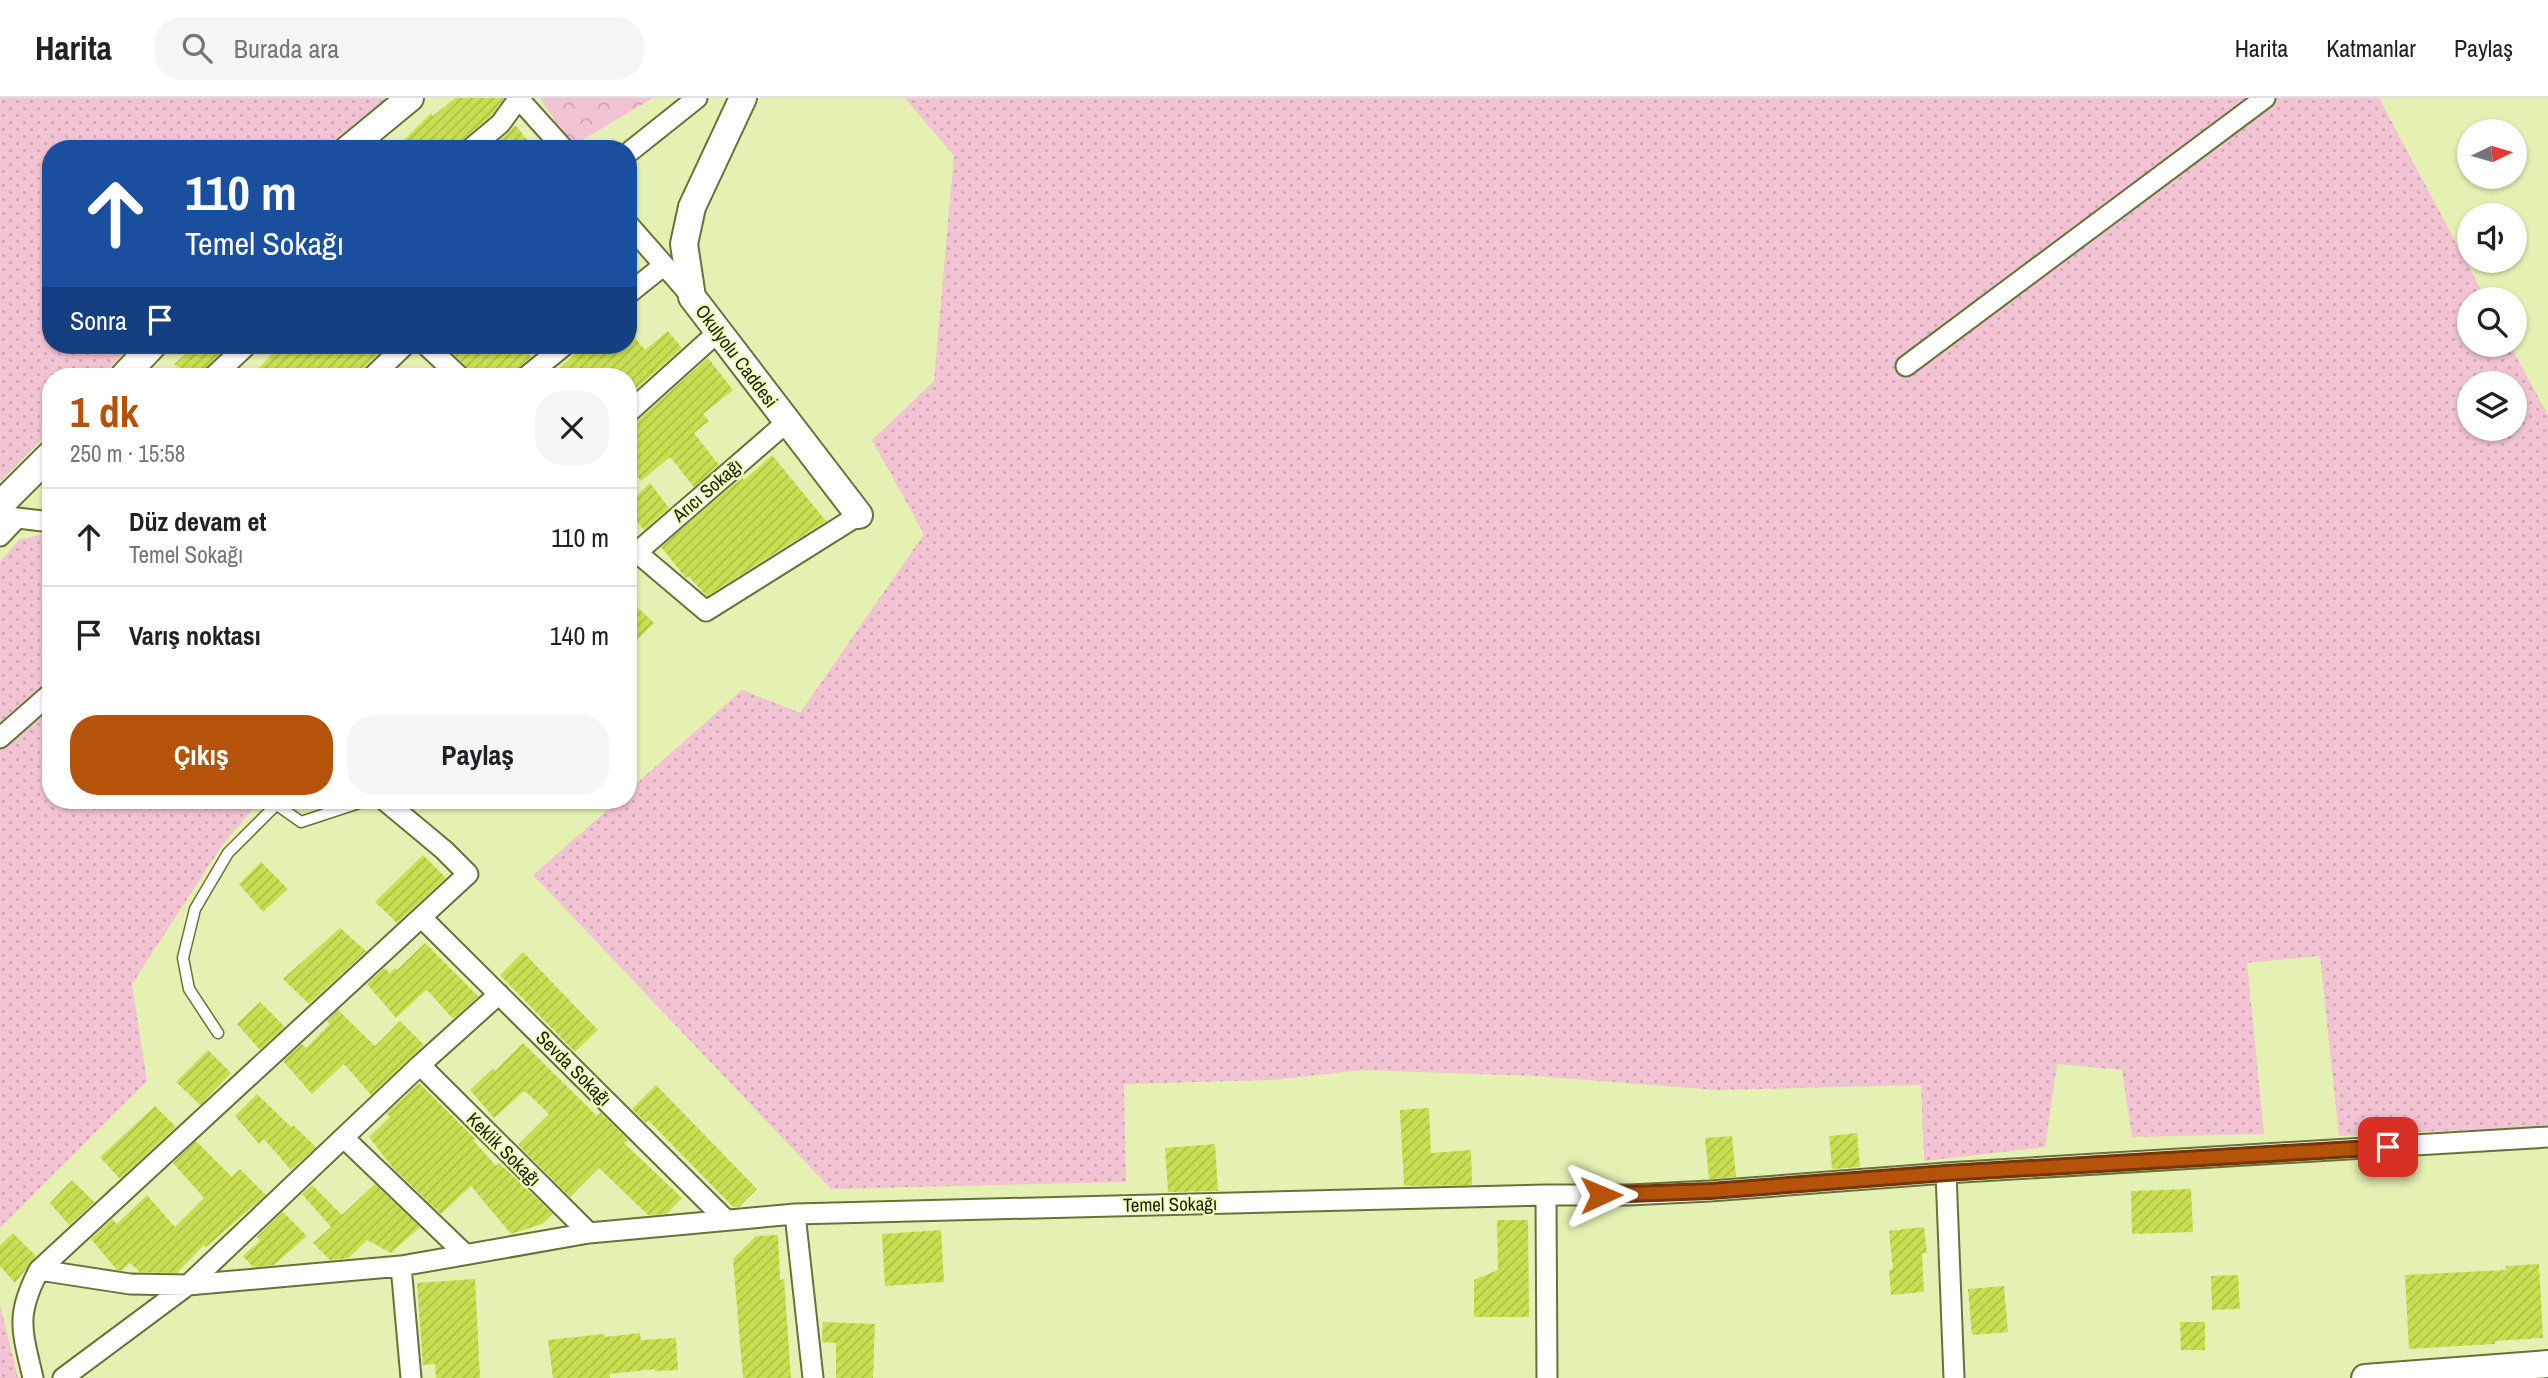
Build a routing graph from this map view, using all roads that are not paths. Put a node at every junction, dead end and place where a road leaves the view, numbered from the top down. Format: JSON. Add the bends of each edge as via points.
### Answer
{"nodes":[{"id":1,"x":410,"y":98,"type":"edge"},
{"id":2,"x":697,"y":98,"type":"edge"},
{"id":3,"x":743,"y":98,"type":"edge"},
{"id":4,"x":2265,"y":98,"type":"edge"},
{"id":5,"x":519,"y":99,"type":"edge"},
{"id":6,"x":359,"y":140,"type":"edge"},
{"id":7,"x":481,"y":140,"type":"edge"},
{"id":8,"x":556,"y":140,"type":"edge"},
{"id":9,"x":637,"y":146,"type":"edge"},
{"id":10,"x":637,"y":235,"type":"edge"},
{"id":11,"x":663,"y":266,"type":"junction"},
{"id":12,"x":637,"y":287,"type":"edge"},
{"id":13,"x":692,"y":297,"type":"junction"},
{"id":14,"x":719,"y":332,"type":"junction"},
{"id":15,"x":145,"y":354,"type":"edge"},
{"id":16,"x":237,"y":354,"type":"edge"},
{"id":17,"x":396,"y":354,"type":"edge"},
{"id":18,"x":435,"y":354,"type":"edge"},
{"id":19,"x":554,"y":354,"type":"edge"},
{"id":20,"x":1906,"y":366,"type":"dead end"},
{"id":21,"x":131,"y":368,"type":"edge"},
{"id":22,"x":223,"y":368,"type":"edge"},
{"id":23,"x":381,"y":368,"type":"edge"},
{"id":24,"x":450,"y":368,"type":"edge"},
{"id":25,"x":537,"y":368,"type":"edge"},
{"id":26,"x":637,"y":405,"type":"edge"},
{"id":27,"x":787,"y":422,"type":"junction"},
{"id":28,"x":42,"y":466,"type":"edge"},
{"id":29,"x":6,"y":513,"type":"edge"},
{"id":30,"x":859,"y":515,"type":"joint"},
{"id":31,"x":42,"y":520,"type":"edge"},
{"id":32,"x":0,"y":536,"type":"edge"},
{"id":33,"x":637,"y":547,"type":"edge"},
{"id":34,"x":637,"y":557,"type":"edge"},
{"id":35,"x":42,"y":702,"type":"edge"},
{"id":36,"x":0,"y":738,"type":"edge"},
{"id":37,"x":271,"y":809,"type":"edge"},
{"id":38,"x":287,"y":809,"type":"edge"},
{"id":39,"x":341,"y":809,"type":"edge"},
{"id":40,"x":400,"y":809,"type":"edge"},
{"id":41,"x":422,"y":918,"type":"junction"},
{"id":42,"x":499,"y":993,"type":"junction"},
{"id":43,"x":218,"y":1033,"type":"dead end"},
{"id":44,"x":420,"y":1065,"type":"junction"},
{"id":45,"x":2548,"y":1137,"type":"edge"},
{"id":46,"x":344,"y":1138,"type":"junction"},
{"id":47,"x":1946,"y":1173,"type":"junction"},
{"id":48,"x":1546,"y":1195,"type":"junction"},
{"id":49,"x":795,"y":1214,"type":"junction"},
{"id":50,"x":725,"y":1219,"type":"junction"},
{"id":51,"x":589,"y":1233,"type":"junction"},
{"id":52,"x":465,"y":1254,"type":"junction"},
{"id":53,"x":401,"y":1266,"type":"junction"},
{"id":54,"x":39,"y":1270,"type":"junction"},
{"id":55,"x":188,"y":1285,"type":"junction"},
{"id":56,"x":2548,"y":1364,"type":"edge"},
{"id":57,"x":33,"y":1378,"type":"edge"},
{"id":58,"x":62,"y":1378,"type":"edge"},
{"id":59,"x":411,"y":1378,"type":"edge"},
{"id":60,"x":813,"y":1378,"type":"edge"},
{"id":61,"x":1547,"y":1378,"type":"edge"},
{"id":62,"x":1954,"y":1378,"type":"edge"},
{"id":63,"x":2365,"y":1378,"type":"edge"}],
"edges":[{"from":1,"to":6,"type":"street"},
{"from":2,"to":9,"type":"street"},
{"from":3,"to":13,"type":"street","name":"Okulyolu Caddesi","via":[[692,207],[684,244]]},
{"from":4,"to":20,"type":"street"},
{"from":5,"to":7,"type":"street"},
{"from":5,"to":8,"type":"street"},
{"from":10,"to":11,"type":"street"},
{"from":11,"to":12,"type":"street"},
{"from":11,"to":13,"type":"street"},
{"from":13,"to":14,"type":"street","name":"Okulyolu Caddesi"},
{"from":14,"to":26,"type":"street"},
{"from":14,"to":27,"type":"street","name":"Okulyolu Caddesi"},
{"from":15,"to":21,"type":"street"},
{"from":16,"to":22,"type":"street"},
{"from":17,"to":23,"type":"street"},
{"from":18,"to":24,"type":"street"},
{"from":19,"to":25,"type":"street"},
{"from":27,"to":30,"type":"street","name":"Okulyolu Caddesi"},
{"from":27,"to":33,"type":"street","name":"Arıcı Sokağı"},
{"from":28,"to":29,"type":"street"},
{"from":29,"to":31,"type":"street"},
{"from":29,"to":32,"type":"street"},
{"from":30,"to":34,"type":"street","via":[[706,611]]},
{"from":35,"to":36,"type":"street"},
{"from":37,"to":43,"type":"lane","via":[[228,853],[195,909],[183,958],[189,989]]},
{"from":38,"to":39,"type":"lane","via":[[301,822]]},
{"from":40,"to":41,"type":"street","via":[[468,874]]},
{"from":41,"to":42,"type":"street","name":"Sevda Sokağı"},
{"from":41,"to":54,"type":"street"},
{"from":42,"to":44,"type":"street"},
{"from":42,"to":50,"type":"street","name":"Sevda Sokağı"},
{"from":44,"to":46,"type":"street"},
{"from":44,"to":51,"type":"street","name":"Keklik Sokağı"},
{"from":45,"to":47,"type":"street"},
{"from":46,"to":52,"type":"street"},
{"from":46,"to":55,"type":"street"},
{"from":47,"to":48,"type":"street","name":"Temel Sokağı","via":[[1710,1191]]},
{"from":47,"to":62,"type":"street"},
{"from":48,"to":49,"type":"street","name":"Temel Sokağı"},
{"from":48,"to":61,"type":"street"},
{"from":49,"to":50,"type":"street","name":"Temel Sokağı"},
{"from":49,"to":60,"type":"street"},
{"from":50,"to":51,"type":"street","name":"Temel Sokağı"},
{"from":51,"to":52,"type":"street","name":"Temel Sokağı"},
{"from":52,"to":53,"type":"street","name":"Temel Sokağı"},
{"from":53,"to":55,"type":"street","name":"Temel Sokağı"},
{"from":53,"to":59,"type":"street"},
{"from":54,"to":55,"type":"street","name":"Temel Sokağı","via":[[130,1284]]},
{"from":54,"to":57,"type":"street","via":[[27,1293],[21,1325]]},
{"from":55,"to":58,"type":"street"},
{"from":56,"to":63,"type":"street"}]}
